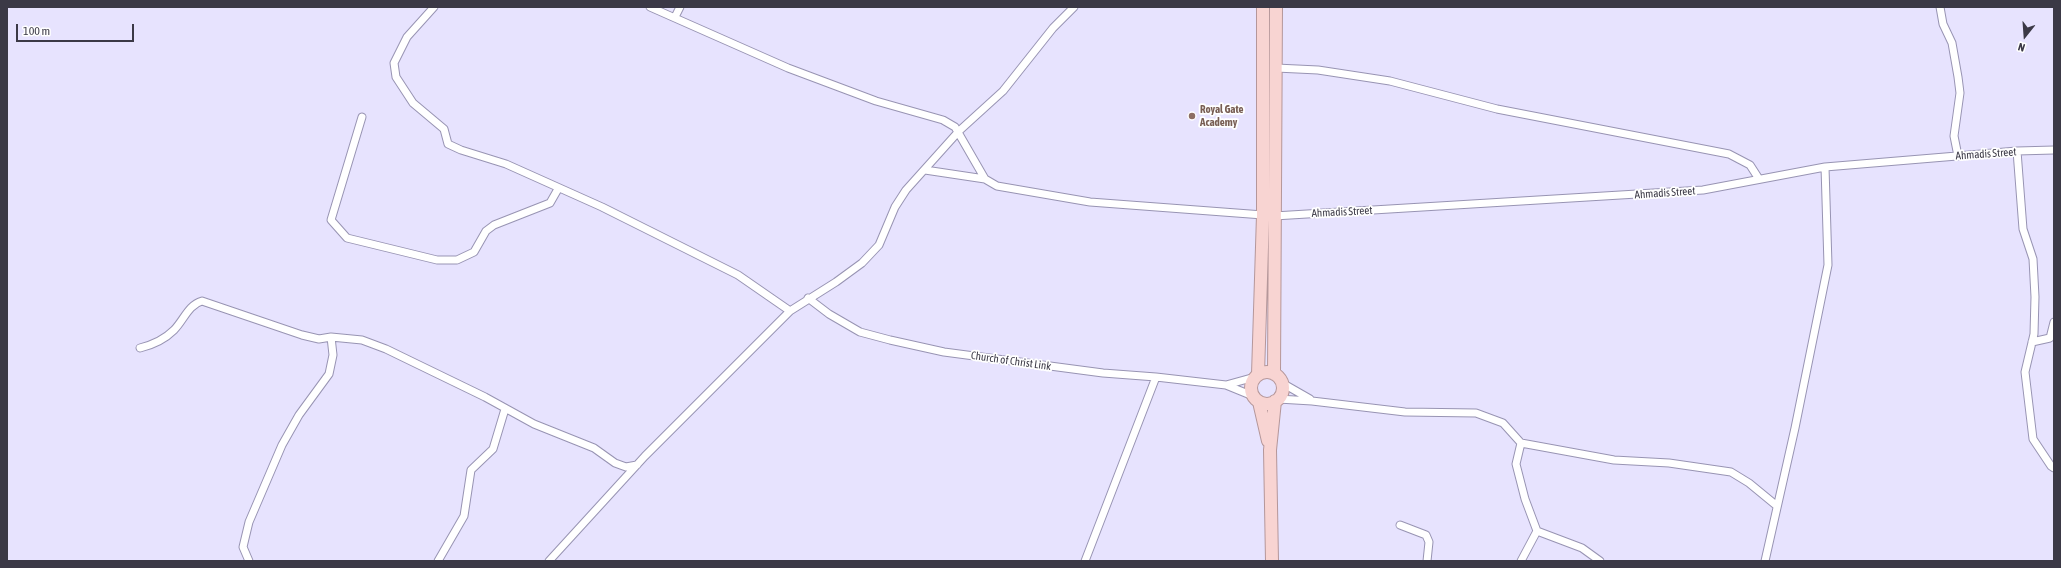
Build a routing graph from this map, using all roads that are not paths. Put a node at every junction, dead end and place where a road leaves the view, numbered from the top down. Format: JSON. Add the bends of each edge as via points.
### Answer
{"nodes":[{"id":1,"x":434,"y":7,"type":"edge"},
{"id":2,"x":650,"y":7,"type":"edge"},
{"id":3,"x":680,"y":7,"type":"edge"},
{"id":4,"x":1074,"y":7,"type":"edge"},
{"id":5,"x":1263,"y":7,"type":"edge"},
{"id":6,"x":1276,"y":7,"type":"edge"},
{"id":7,"x":1940,"y":7,"type":"edge"},
{"id":8,"x":675,"y":17,"type":"junction"},
{"id":9,"x":1276,"y":68,"type":"junction"},
{"id":10,"x":362,"y":117,"type":"dead end"},
{"id":11,"x":959,"y":131,"type":"junction"},
{"id":12,"x":2054,"y":150,"type":"edge"},
{"id":13,"x":2017,"y":151,"type":"junction"},
{"id":14,"x":1958,"y":156,"type":"junction"},
{"id":15,"x":1825,"y":167,"type":"junction"},
{"id":16,"x":925,"y":170,"type":"junction"},
{"id":17,"x":985,"y":179,"type":"junction"},
{"id":18,"x":1759,"y":179,"type":"junction"},
{"id":19,"x":558,"y":189,"type":"junction"},
{"id":20,"x":1269,"y":216,"type":"junction"},
{"id":21,"x":808,"y":298,"type":"junction"},
{"id":22,"x":790,"y":310,"type":"junction"},
{"id":23,"x":2054,"y":322,"type":"edge"},
{"id":24,"x":331,"y":337,"type":"junction"},
{"id":25,"x":2032,"y":342,"type":"junction"},
{"id":26,"x":140,"y":348,"type":"dead end"},
{"id":27,"x":1274,"y":374,"type":"junction"},
{"id":28,"x":1256,"y":375,"type":"junction"},
{"id":29,"x":1156,"y":377,"type":"junction"},
{"id":30,"x":1282,"y":383,"type":"junction"},
{"id":31,"x":1226,"y":385,"type":"junction"},
{"id":32,"x":1256,"y":399,"type":"junction"},
{"id":33,"x":1277,"y":400,"type":"junction"},
{"id":34,"x":1312,"y":400,"type":"junction"},
{"id":35,"x":505,"y":409,"type":"junction"},
{"id":36,"x":1521,"y":443,"type":"junction"},
{"id":37,"x":1270,"y":450,"type":"junction"},
{"id":38,"x":638,"y":465,"type":"junction"},
{"id":39,"x":2054,"y":468,"type":"edge"},
{"id":40,"x":1777,"y":506,"type":"junction"},
{"id":41,"x":1400,"y":526,"type":"dead end"},
{"id":42,"x":1537,"y":531,"type":"junction"},
{"id":43,"x":249,"y":561,"type":"edge"},
{"id":44,"x":438,"y":561,"type":"edge"},
{"id":45,"x":549,"y":561,"type":"edge"},
{"id":46,"x":1085,"y":561,"type":"edge"},
{"id":47,"x":1272,"y":561,"type":"edge"},
{"id":48,"x":1427,"y":561,"type":"edge"},
{"id":49,"x":1522,"y":561,"type":"edge"},
{"id":50,"x":1600,"y":561,"type":"edge"},
{"id":51,"x":1765,"y":561,"type":"edge"}],
"edges":[{"from":1,"to":19,"type":"street","via":[[407,36],[394,63],[396,77],[412,103],[444,129],[448,144],[506,164]]},
{"from":2,"to":8,"type":"street"},
{"from":3,"to":8,"type":"street"},
{"from":4,"to":11,"type":"street","via":[[1053,28],[1003,91]]},
{"from":5,"to":20,"type":"highway"},
{"from":6,"to":9,"type":"highway"},
{"from":7,"to":14,"type":"street","via":[[1943,24],[1952,43],[1960,93],[1954,136]]},
{"from":8,"to":11,"type":"street","via":[[788,68],[876,101],[943,120]]},
{"from":9,"to":18,"type":"street","via":[[1318,70],[1390,80],[1497,109],[1729,154],[1750,165]]},
{"from":9,"to":20,"type":"highway"},
{"from":10,"to":19,"type":"street","via":[[331,220],[347,238],[437,260],[457,260],[474,252],[486,231],[494,225],[550,203]]},
{"from":11,"to":16,"type":"street"},
{"from":11,"to":17,"type":"street"},
{"from":12,"to":13,"type":"street","name":"Ahmadis Street"},
{"from":13,"to":14,"type":"street","name":"Ahmadis Street"},
{"from":13,"to":25,"type":"street","via":[[2023,229],[2033,259],[2035,297]]},
{"from":14,"to":15,"type":"street","name":"Ahmadis Street"},
{"from":15,"to":18,"type":"street","name":"Ahmadis Street"},
{"from":15,"to":40,"type":"street","via":[[1828,264]]},
{"from":16,"to":17,"type":"street","name":"Ahmadis Street"},
{"from":16,"to":21,"type":"street","via":[[906,190],[895,207],[878,245],[866,259],[836,282]]},
{"from":17,"to":20,"type":"street","name":"Ahmadis Street","via":[[997,186],[1090,202]]},
{"from":18,"to":20,"type":"street","name":"Ahmadis Street","via":[[1703,190]]},
{"from":19,"to":22,"type":"street","via":[[738,275]]},
{"from":20,"to":27,"type":"highway"},
{"from":20,"to":28,"type":"highway"},
{"from":21,"to":22,"type":"street"},
{"from":21,"to":29,"type":"street","name":"Church of Christ Link","via":[[860,332],[890,340],[960,354],[1103,373]]},
{"from":22,"to":38,"type":"street"},
{"from":23,"to":25,"type":"street","via":[[2050,338]]},
{"from":24,"to":26,"type":"street","via":[[319,339],[302,335],[202,301],[194,303],[173,331],[155,344]]},
{"from":24,"to":35,"type":"street","via":[[362,340],[386,349]]},
{"from":24,"to":43,"type":"street","via":[[333,355],[329,374],[299,415],[282,445],[249,522],[243,547]]},
{"from":25,"to":39,"type":"street","via":[[2025,372],[2033,439]]},
{"from":27,"to":28,"type":"highway","via":[[1266,372]]},
{"from":27,"to":30,"type":"highway"},
{"from":28,"to":31,"type":"street","name":"Church of Christ Link"},
{"from":28,"to":32,"type":"highway","via":[[1250,388]]},
{"from":29,"to":31,"type":"street","name":"Church of Christ Link"},
{"from":29,"to":46,"type":"street"},
{"from":30,"to":33,"type":"highway","via":[[1282,392]]},
{"from":30,"to":34,"type":"street"},
{"from":31,"to":32,"type":"street","name":"Church of Christ Link"},
{"from":32,"to":33,"type":"highway","via":[[1267,404]]},
{"from":32,"to":37,"type":"highway"},
{"from":33,"to":34,"type":"street"},
{"from":33,"to":37,"type":"highway"},
{"from":34,"to":36,"type":"street","via":[[1405,412],[1476,413],[1503,423]]},
{"from":35,"to":38,"type":"street","via":[[534,424],[594,448],[615,463],[626,467]]},
{"from":35,"to":44,"type":"street","via":[[493,449],[471,470],[464,516]]},
{"from":36,"to":40,"type":"street","via":[[1614,460],[1669,463],[1731,472]]},
{"from":36,"to":42,"type":"street","via":[[1516,464]]},
{"from":37,"to":47,"type":"highway"},
{"from":38,"to":45,"type":"street"},
{"from":40,"to":51,"type":"street"},
{"from":41,"to":48,"type":"street","via":[[1426,534],[1429,542]]},
{"from":42,"to":49,"type":"street"},
{"from":42,"to":50,"type":"street","via":[[1582,548]]}]}
